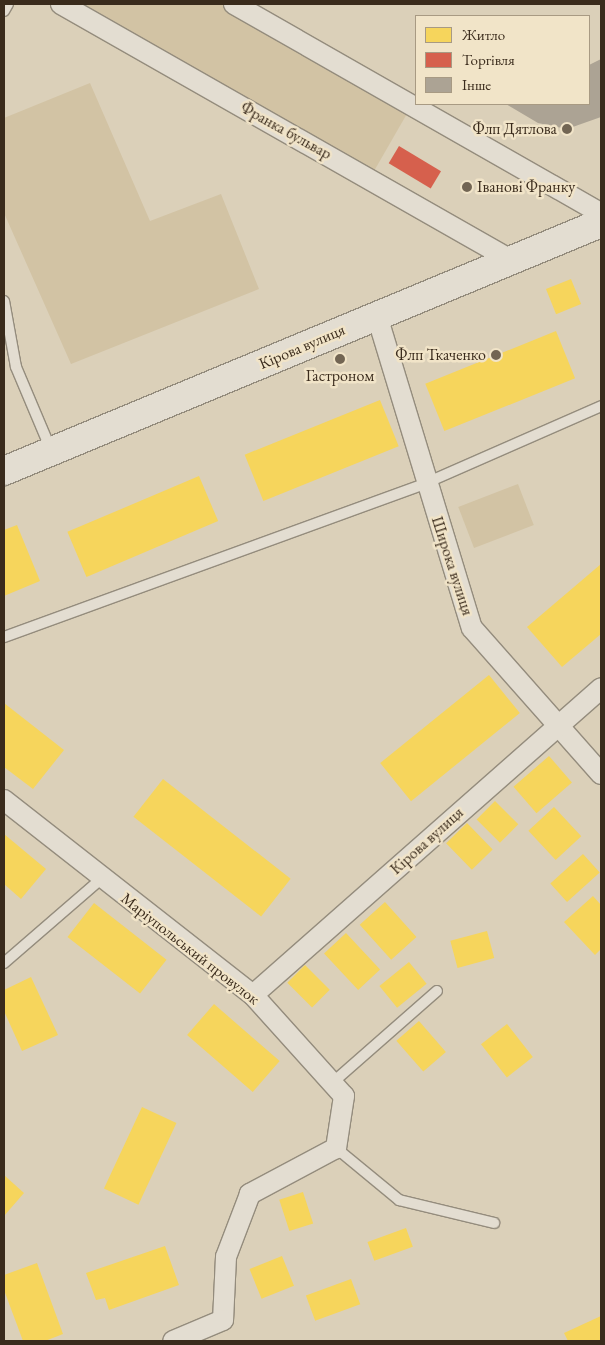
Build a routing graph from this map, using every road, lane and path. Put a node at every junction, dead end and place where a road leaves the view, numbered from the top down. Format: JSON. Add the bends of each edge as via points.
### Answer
{"nodes":[{"id":1,"x":8,"y":4,"type":"edge"},
{"id":2,"x":61,"y":4,"type":"edge"},
{"id":3,"x":234,"y":4,"type":"edge"},
{"id":4,"x":4,"y":11,"type":"edge"},
{"id":5,"x":601,"y":213,"type":"edge"},
{"id":6,"x":601,"y":223,"type":"edge"},
{"id":7,"x":511,"y":260,"type":"junction"},
{"id":8,"x":4,"y":301,"type":"edge"},
{"id":9,"x":378,"y":316,"type":"junction"},
{"id":10,"x":601,"y":406,"type":"edge"},
{"id":11,"x":51,"y":451,"type":"junction"},
{"id":12,"x":4,"y":470,"type":"edge"},
{"id":13,"x":426,"y":483,"type":"junction"},
{"id":14,"x":4,"y":637,"type":"edge"},
{"id":15,"x":601,"y":688,"type":"edge"},
{"id":16,"x":556,"y":726,"type":"junction"},
{"id":17,"x":601,"y":774,"type":"edge"},
{"id":18,"x":4,"y":800,"type":"edge"},
{"id":19,"x":101,"y":879,"type":"junction"},
{"id":20,"x":4,"y":963,"type":"edge"},
{"id":21,"x":437,"y":991,"type":"dead end"},
{"id":22,"x":253,"y":995,"type":"junction"},
{"id":23,"x":331,"y":1084,"type":"junction"},
{"id":24,"x":336,"y":1148,"type":"junction"},
{"id":25,"x":494,"y":1223,"type":"dead end"},
{"id":26,"x":214,"y":1334,"type":"edge"},
{"id":27,"x":173,"y":1341,"type":"edge"}],
"edges":[{"from":1,"to":4,"type":"lane"},
{"from":2,"to":7,"type":"street","name":"Франка бульвар"},
{"from":3,"to":5,"type":"street"},
{"from":6,"to":7,"type":"street","name":"Кірова вулиця"},
{"from":7,"to":9,"type":"street","name":"Кірова вулиця"},
{"from":8,"to":11,"type":"lane","via":[[16,367]]},
{"from":9,"to":11,"type":"street","name":"Кірова вулиця"},
{"from":9,"to":13,"type":"street","name":"Широка вулиця"},
{"from":10,"to":13,"type":"lane"},
{"from":11,"to":12,"type":"street","name":"Кірова вулиця"},
{"from":13,"to":14,"type":"lane"},
{"from":13,"to":16,"type":"street","name":"Широка вулиця","via":[[472,628]]},
{"from":15,"to":16,"type":"street","name":"Кірова вулиця"},
{"from":16,"to":17,"type":"street","name":"Широка вулиця"},
{"from":16,"to":22,"type":"street","name":"Кірова вулиця"},
{"from":18,"to":19,"type":"street","name":"Маріупольський провулок"},
{"from":19,"to":20,"type":"lane"},
{"from":19,"to":22,"type":"street","name":"Маріупольський провулок"},
{"from":21,"to":23,"type":"lane"},
{"from":22,"to":23,"type":"street","name":"Маріупольський провулок"},
{"from":23,"to":24,"type":"street","name":"Маріупольський провулок","via":[[344,1096]]},
{"from":24,"to":25,"type":"lane","via":[[399,1200]]},
{"from":24,"to":26,"type":"street","via":[[250,1194],[226,1257],[223,1320]]},
{"from":26,"to":27,"type":"street"}]}
